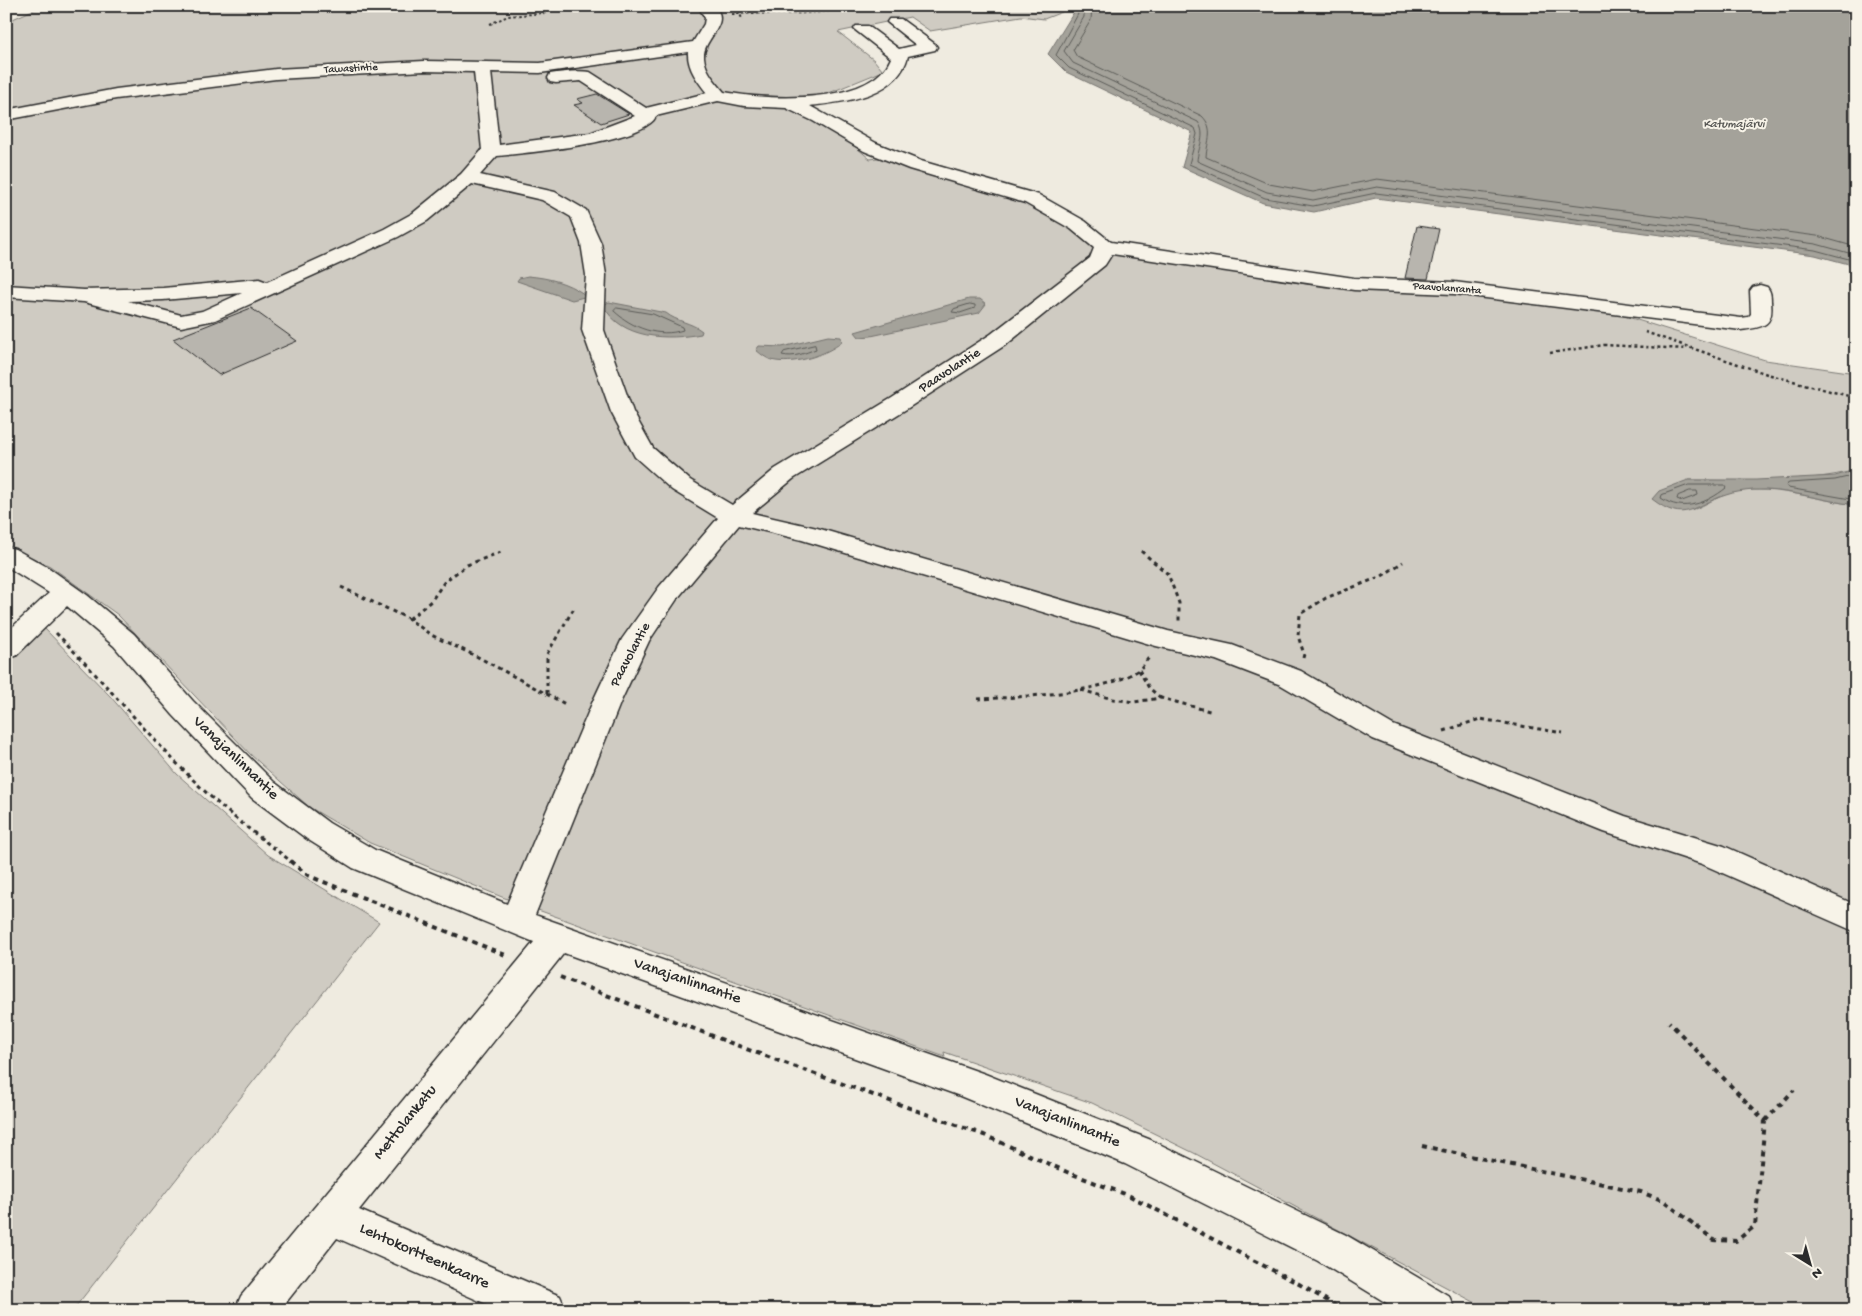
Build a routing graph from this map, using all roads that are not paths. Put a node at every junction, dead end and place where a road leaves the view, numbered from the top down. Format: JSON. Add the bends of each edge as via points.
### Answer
{"nodes":[{"id":1,"x":710,"y":12,"type":"edge"},
{"id":2,"x":895,"y":22,"type":"dead end"},
{"id":3,"x":862,"y":29,"type":"dead end"},
{"id":4,"x":697,"y":52,"type":"junction"},
{"id":5,"x":897,"y":54,"type":"junction"},
{"id":6,"x":591,"y":70,"type":"junction"},
{"id":7,"x":483,"y":76,"type":"junction"},
{"id":8,"x":718,"y":96,"type":"junction"},
{"id":9,"x":789,"y":104,"type":"junction"},
{"id":10,"x":644,"y":114,"type":"junction"},
{"id":11,"x":6,"y":115,"type":"edge"},
{"id":12,"x":491,"y":151,"type":"junction"},
{"id":13,"x":468,"y":178,"type":"junction"},
{"id":14,"x":1105,"y":247,"type":"junction"},
{"id":15,"x":281,"y":283,"type":"junction"},
{"id":16,"x":6,"y":291,"type":"edge"},
{"id":17,"x":1760,"y":291,"type":"dead end"},
{"id":18,"x":84,"y":296,"type":"junction"},
{"id":19,"x":733,"y":516,"type":"junction"},
{"id":20,"x":6,"y":555,"type":"edge"},
{"id":21,"x":66,"y":592,"type":"junction"},
{"id":22,"x":6,"y":649,"type":"edge"},
{"id":23,"x":1856,"y":919,"type":"edge"},
{"id":24,"x":516,"y":922,"type":"junction"},
{"id":25,"x":558,"y":937,"type":"junction"},
{"id":26,"x":330,"y":1216,"type":"junction"},
{"id":27,"x":255,"y":1310,"type":"edge"},
{"id":28,"x":546,"y":1310,"type":"edge"},
{"id":29,"x":1435,"y":1310,"type":"edge"}],
"edges":[{"from":1,"to":4,"type":"street","via":[[712,23]]},
{"from":2,"to":5,"type":"street","via":[[930,47]]},
{"from":3,"to":5,"type":"street"},
{"from":4,"to":6,"type":"street"},
{"from":4,"to":8,"type":"street","via":[[701,75]]},
{"from":5,"to":9,"type":"street","via":[[899,63],[889,77],[868,89]]},
{"from":6,"to":7,"type":"street","name":"Tawastintie"},
{"from":6,"to":10,"type":"street"},
{"from":7,"to":11,"type":"street","name":"Tawastintie","via":[[352,76],[335,70],[166,86]]},
{"from":7,"to":12,"type":"street"},
{"from":8,"to":9,"type":"street"},
{"from":8,"to":10,"type":"street"},
{"from":9,"to":14,"type":"street","via":[[870,147],[915,165],[1032,199],[1078,225]]},
{"from":10,"to":12,"type":"street","via":[[648,117],[636,124],[595,137]]},
{"from":12,"to":13,"type":"street"},
{"from":13,"to":15,"type":"street","via":[[420,216],[391,233]]},
{"from":13,"to":19,"type":"street","via":[[548,196],[579,214],[591,243],[596,275],[593,330],[630,428],[643,452],[681,485]]},
{"from":14,"to":17,"type":"street","name":"Paavolanranta","via":[[1354,284],[1454,288],[1741,324],[1755,322],[1762,316]]},
{"from":14,"to":19,"type":"street","name":"Paavolantie","via":[[1098,261],[999,338],[784,474]]},
{"from":15,"to":18,"type":"street","via":[[162,294]]},
{"from":15,"to":18,"type":"street","via":[[208,316],[181,321]]},
{"from":16,"to":18,"type":"street"},
{"from":19,"to":23,"type":"street","via":[[808,534],[1166,640],[1222,652],[1291,678],[1383,732],[1615,824],[1712,855]]},
{"from":19,"to":24,"type":"street","name":"Paavolantie","via":[[668,593],[636,639],[606,701]]},
{"from":20,"to":21,"type":"street","name":"Vanajanlinnantie"},
{"from":21,"to":22,"type":"street"},
{"from":21,"to":24,"type":"street","name":"Vanajanlinnantie","via":[[124,640],[183,708],[263,790],[318,831],[364,859]]},
{"from":24,"to":25,"type":"street","name":"Vanajanlinnantie"},
{"from":25,"to":26,"type":"street","name":"Mettolankatu"},
{"from":25,"to":29,"type":"street","name":"Vanajanlinnantie","via":[[972,1085],[1138,1152],[1324,1244]]},
{"from":26,"to":27,"type":"street","name":"Mettolankatu"},
{"from":26,"to":28,"type":"street","name":"Lehtokortteenkaarre"}]}
